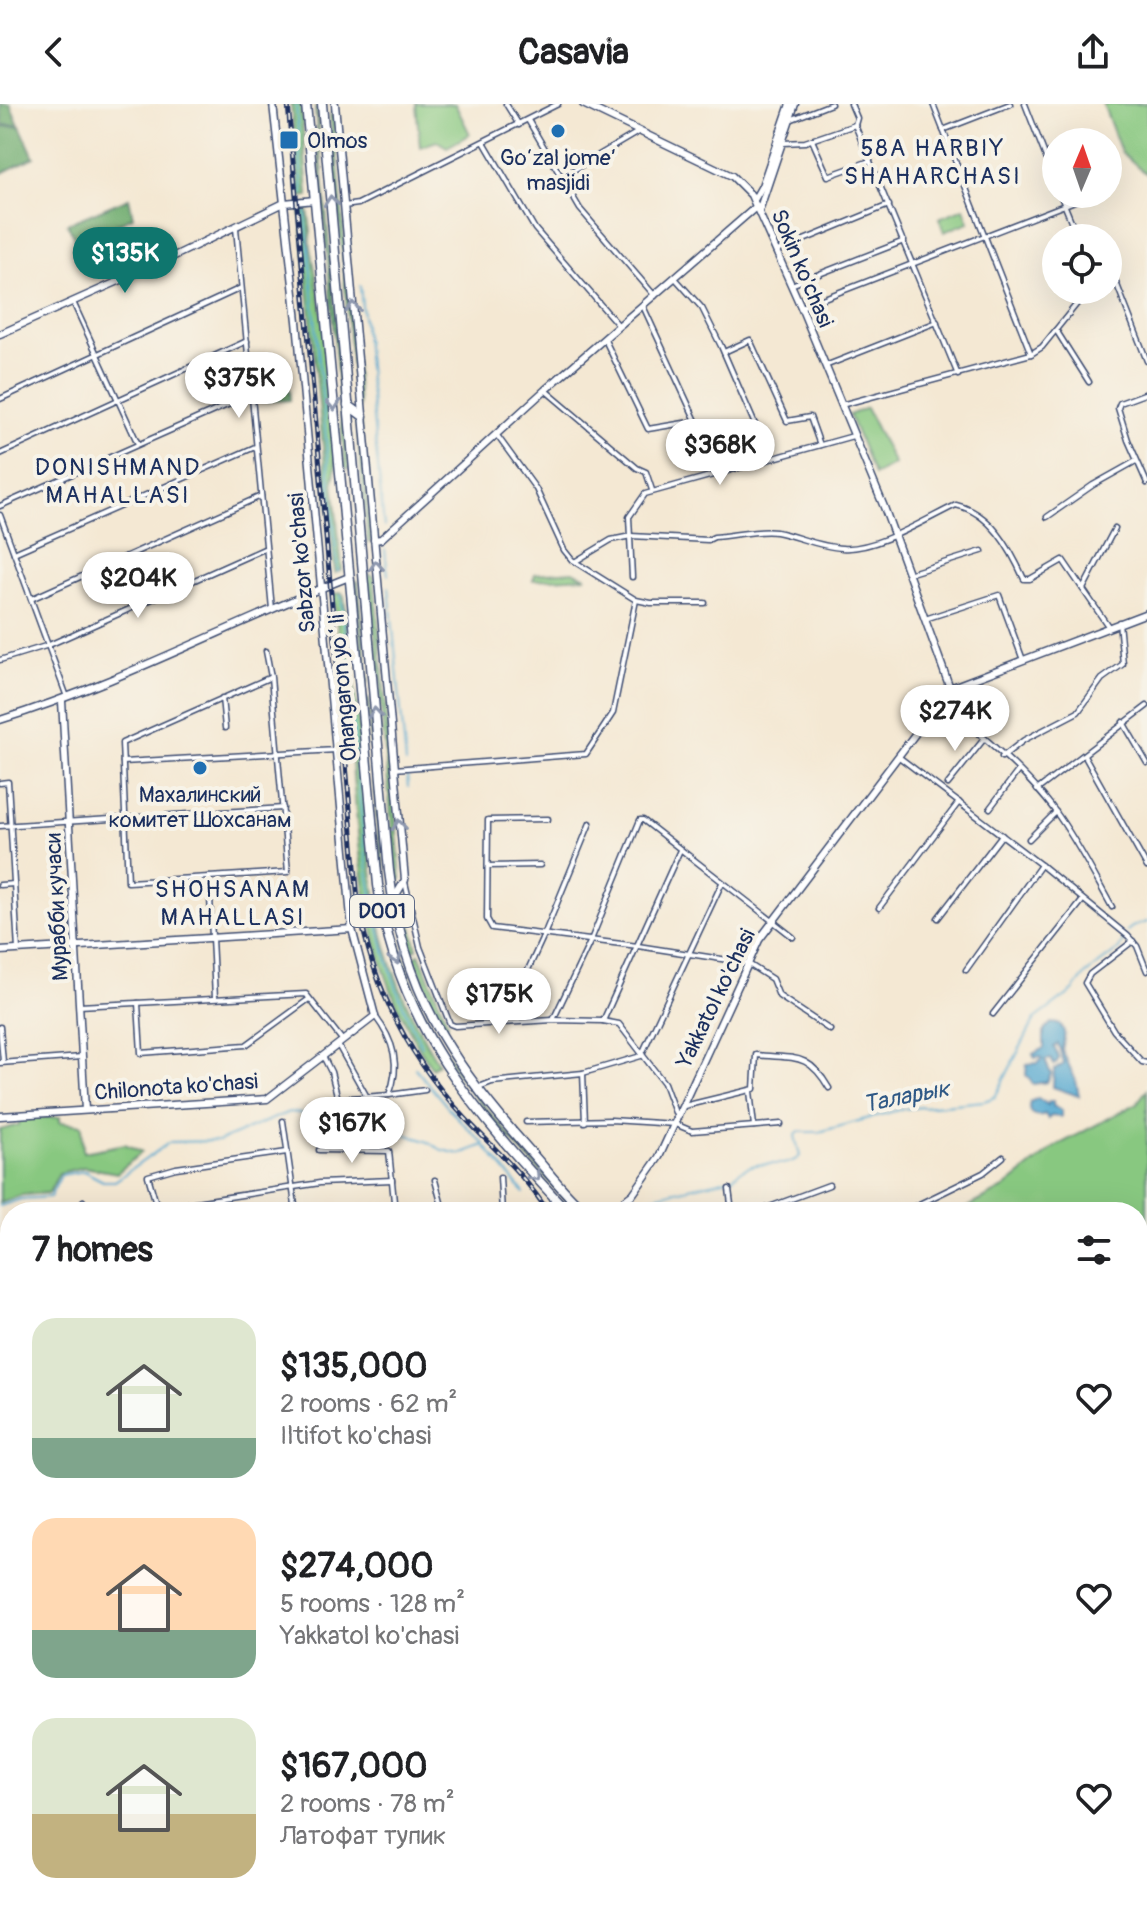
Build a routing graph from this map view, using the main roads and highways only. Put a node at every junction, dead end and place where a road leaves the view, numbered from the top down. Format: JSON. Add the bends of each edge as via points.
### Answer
{"nodes":[{"id":1,"x":306,"y":104,"type":"edge"},
{"id":2,"x":322,"y":104,"type":"edge"},
{"id":3,"x":348,"y":405,"type":"junction"},
{"id":4,"x":363,"y":416,"type":"road end"},
{"id":5,"x":354,"y":474,"type":"junction"},
{"id":6,"x":341,"y":475,"type":"junction"},
{"id":7,"x":363,"y":571,"type":"junction"},
{"id":8,"x":349,"y":577,"type":"junction"},
{"id":9,"x":373,"y":689,"type":"junction"},
{"id":10,"x":360,"y":690,"type":"junction"},
{"id":11,"x":559,"y":1202,"type":"edge"},
{"id":12,"x":577,"y":1202,"type":"edge"}],
"edges":[{"from":1,"to":6,"type":"highway","name":"Ohangaron yoʻli","number":"D001","one_way":true},
{"from":3,"to":2,"type":"highway","name":"Ohangaron yoʻli","number":"D001","one_way":true},
{"from":3,"to":4,"type":"highway"},
{"from":3,"to":5,"type":"highway","name":"Ohangaron yoʻli","number":"D001"},
{"from":5,"to":6,"type":"highway"},
{"from":5,"to":7,"type":"highway","name":"Ohangaron yoʻli","number":"D001"},
{"from":6,"to":8,"type":"highway","name":"Ohangaron yoʻli","number":"D001"},
{"from":7,"to":8,"type":"highway"},
{"from":7,"to":9,"type":"highway","name":"Ohangaron yoʻli","number":"D001"},
{"from":8,"to":10,"type":"highway","name":"Ohangaron yoʻli","number":"D001"},
{"from":9,"to":10,"type":"highway"},
{"from":12,"to":9,"type":"highway","name":"Ohangaron yoʻli","number":"D001","one_way":true,"via":[[476,1089],[440,1034],[412,970],[393,900]]},
{"from":10,"to":11,"type":"highway","name":"Ohangaron yoʻli","number":"D001","one_way":true,"via":[[379,893],[405,987],[456,1082]]}]}
